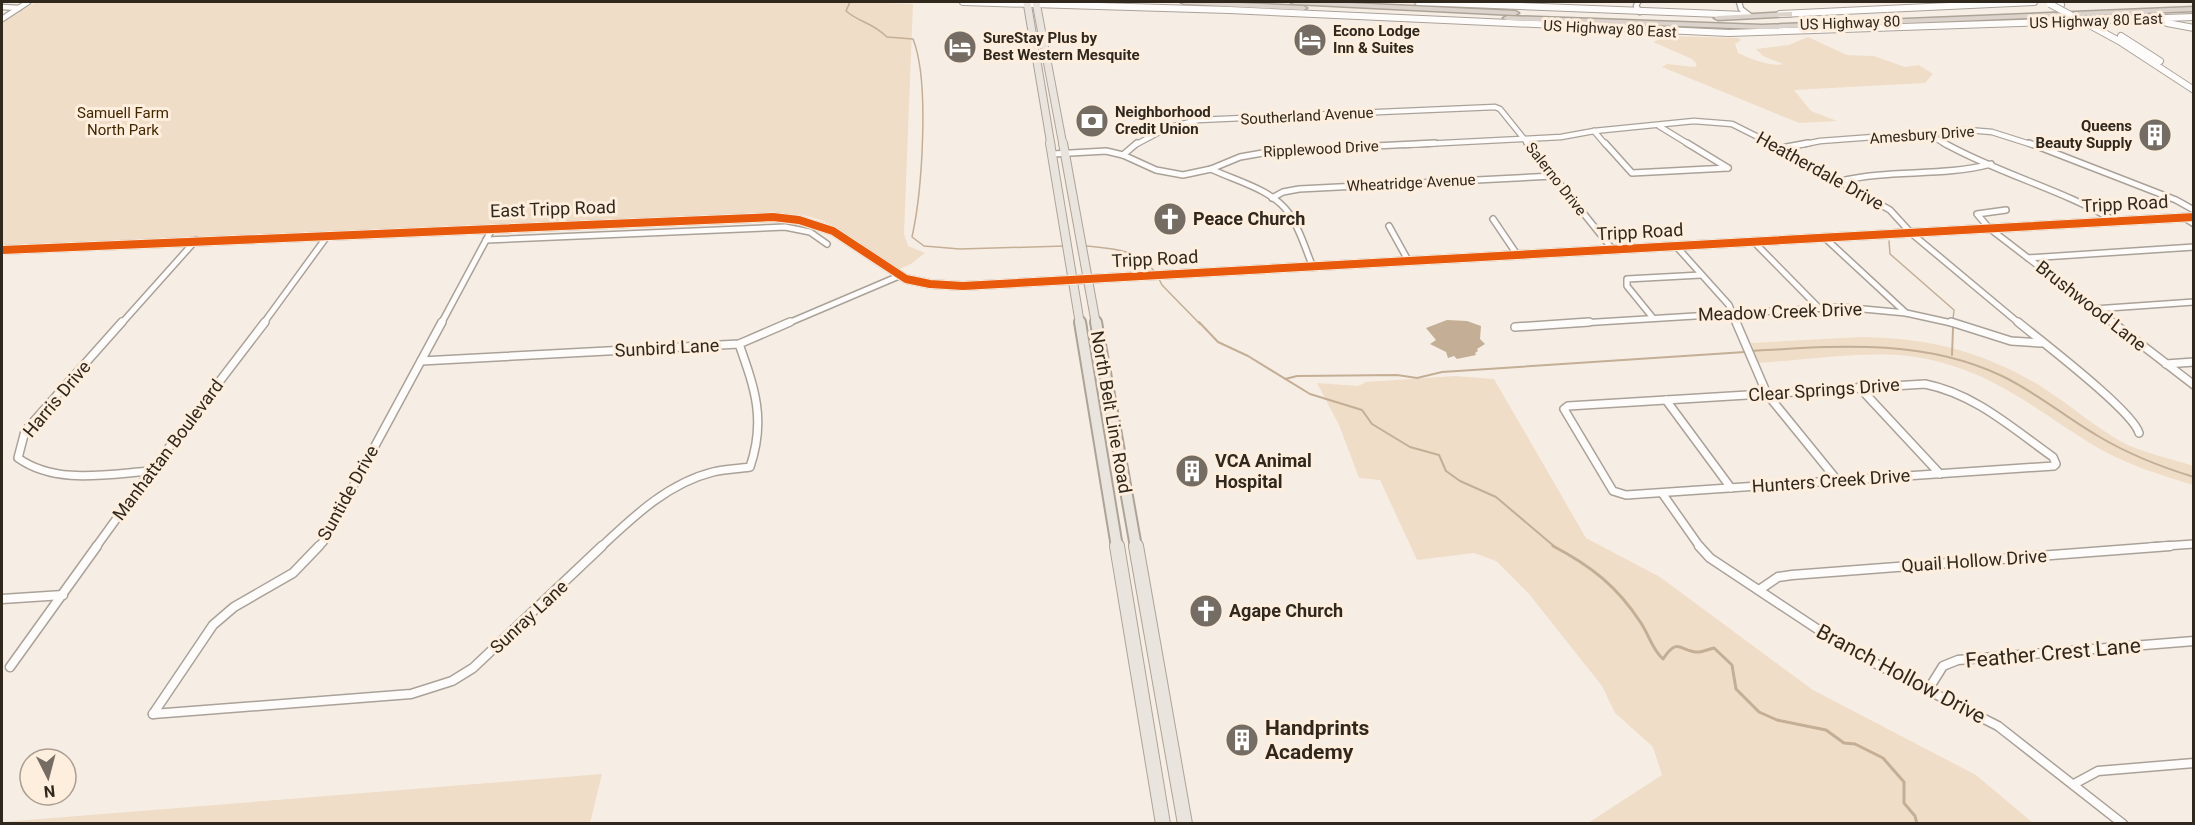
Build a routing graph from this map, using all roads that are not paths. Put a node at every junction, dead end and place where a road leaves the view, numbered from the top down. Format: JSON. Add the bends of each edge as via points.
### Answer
{"nodes":[{"id":1,"x":28,"y":2,"type":"edge"},
{"id":2,"x":963,"y":2,"type":"edge"},
{"id":3,"x":1049,"y":2,"type":"edge"},
{"id":4,"x":1184,"y":2,"type":"edge"},
{"id":5,"x":1294,"y":2,"type":"edge"},
{"id":6,"x":1344,"y":2,"type":"edge"},
{"id":7,"x":1418,"y":2,"type":"edge"},
{"id":8,"x":1638,"y":2,"type":"edge"},
{"id":9,"x":1739,"y":2,"type":"edge"},
{"id":10,"x":2027,"y":2,"type":"edge"},
{"id":11,"x":2034,"y":2,"type":"edge"},
{"id":12,"x":2050,"y":2,"type":"edge"},
{"id":13,"x":1027,"y":3,"type":"edge"},
{"id":14,"x":1036,"y":3,"type":"edge"},
{"id":15,"x":2193,"y":3,"type":"edge"},
{"id":16,"x":1065,"y":5,"type":"junction"},
{"id":17,"x":1402,"y":7,"type":"junction"},
{"id":18,"x":19,"y":8,"type":"junction"},
{"id":19,"x":2,"y":9,"type":"edge"},
{"id":20,"x":2193,"y":9,"type":"edge"},
{"id":21,"x":1229,"y":10,"type":"junction"},
{"id":22,"x":1352,"y":10,"type":"junction"},
{"id":23,"x":1640,"y":12,"type":"junction"},
{"id":24,"x":1789,"y":14,"type":"junction"},
{"id":25,"x":1749,"y":15,"type":"junction"},
{"id":26,"x":1585,"y":16,"type":"junction"},
{"id":27,"x":1507,"y":18,"type":"junction"},
{"id":28,"x":2,"y":19,"type":"edge"},
{"id":29,"x":2187,"y":19,"type":"edge"},
{"id":30,"x":2085,"y":20,"type":"junction"},
{"id":31,"x":2150,"y":20,"type":"junction"},
{"id":32,"x":2096,"y":22,"type":"junction"},
{"id":33,"x":2193,"y":28,"type":"edge"},
{"id":34,"x":1648,"y":31,"type":"junction"},
{"id":35,"x":2158,"y":66,"type":"junction"},
{"id":36,"x":2168,"y":66,"type":"junction"},
{"id":37,"x":1038,"y":71,"type":"junction"},
{"id":38,"x":1049,"y":71,"type":"junction"},
{"id":39,"x":2193,"y":83,"type":"edge"},
{"id":40,"x":2193,"y":90,"type":"edge"},
{"id":41,"x":1043,"y":106,"type":"junction"},
{"id":42,"x":1054,"y":106,"type":"junction"},
{"id":43,"x":1500,"y":109,"type":"joint"},
{"id":44,"x":1658,"y":126,"type":"junction"},
{"id":45,"x":1594,"y":131,"type":"junction"},
{"id":46,"x":1930,"y":135,"type":"junction"},
{"id":47,"x":1561,"y":137,"type":"joint"},
{"id":48,"x":1524,"y":139,"type":"junction"},
{"id":49,"x":1780,"y":148,"type":"junction"},
{"id":50,"x":1065,"y":153,"type":"junction"},
{"id":51,"x":1053,"y":154,"type":"junction"},
{"id":52,"x":1123,"y":155,"type":"junction"},
{"id":53,"x":1991,"y":164,"type":"junction"},
{"id":54,"x":1211,"y":169,"type":"junction"},
{"id":55,"x":1553,"y":176,"type":"junction"},
{"id":56,"x":1842,"y":181,"type":"junction"},
{"id":57,"x":1272,"y":198,"type":"junction"},
{"id":58,"x":2006,"y":210,"type":"dead end"},
{"id":59,"x":2193,"y":210,"type":"edge"},
{"id":60,"x":2183,"y":217,"type":"junction"},
{"id":61,"x":2193,"y":217,"type":"edge"},
{"id":62,"x":1493,"y":219,"type":"dead end"},
{"id":63,"x":2115,"y":221,"type":"junction"},
{"id":64,"x":2193,"y":224,"type":"edge"},
{"id":65,"x":1389,"y":226,"type":"dead end"},
{"id":66,"x":1989,"y":228,"type":"junction"},
{"id":67,"x":492,"y":229,"type":"junction"},
{"id":68,"x":1911,"y":233,"type":"junction"},
{"id":69,"x":328,"y":235,"type":"junction"},
{"id":70,"x":1825,"y":238,"type":"junction"},
{"id":71,"x":196,"y":240,"type":"junction"},
{"id":72,"x":486,"y":240,"type":"junction"},
{"id":73,"x":1754,"y":242,"type":"junction"},
{"id":74,"x":827,"y":244,"type":"dead end"},
{"id":75,"x":1676,"y":246,"type":"junction"},
{"id":76,"x":2193,"y":247,"type":"edge"},
{"id":77,"x":2,"y":249,"type":"edge"},
{"id":78,"x":1613,"y":250,"type":"junction"},
{"id":79,"x":1518,"y":256,"type":"junction"},
{"id":80,"x":2028,"y":258,"type":"junction"},
{"id":81,"x":1409,"y":262,"type":"junction"},
{"id":82,"x":1313,"y":267,"type":"junction"},
{"id":83,"x":1701,"y":275,"type":"junction"},
{"id":84,"x":899,"y":276,"type":"junction"},
{"id":85,"x":1088,"y":280,"type":"junction"},
{"id":86,"x":1072,"y":281,"type":"junction"},
{"id":87,"x":2193,"y":302,"type":"edge"},
{"id":88,"x":1819,"y":308,"type":"junction"},
{"id":89,"x":2094,"y":309,"type":"junction"},
{"id":90,"x":1906,"y":312,"type":"junction"},
{"id":91,"x":1732,"y":314,"type":"junction"},
{"id":92,"x":1653,"y":318,"type":"junction"},
{"id":93,"x":1515,"y":327,"type":"dead end"},
{"id":94,"x":2041,"y":343,"type":"junction"},
{"id":95,"x":739,"y":344,"type":"junction"},
{"id":96,"x":421,"y":361,"type":"junction"},
{"id":97,"x":2193,"y":362,"type":"edge"},
{"id":98,"x":2166,"y":364,"type":"junction"},
{"id":99,"x":2193,"y":385,"type":"edge"},
{"id":100,"x":1859,"y":387,"type":"junction"},
{"id":101,"x":1767,"y":394,"type":"junction"},
{"id":102,"x":1666,"y":400,"type":"junction"},
{"id":103,"x":2139,"y":433,"type":"dead end"},
{"id":104,"x":1118,"y":451,"type":"junction"},
{"id":105,"x":1104,"y":452,"type":"junction"},
{"id":106,"x":2056,"y":464,"type":"joint"},
{"id":107,"x":151,"y":471,"type":"junction"},
{"id":108,"x":1940,"y":474,"type":"junction"},
{"id":109,"x":1837,"y":480,"type":"junction"},
{"id":110,"x":1609,"y":485,"type":"joint"},
{"id":111,"x":1731,"y":488,"type":"junction"},
{"id":112,"x":1662,"y":493,"type":"junction"},
{"id":113,"x":2193,"y":544,"type":"edge"},
{"id":114,"x":1759,"y":590,"type":"junction"},
{"id":115,"x":63,"y":595,"type":"junction"},
{"id":116,"x":2,"y":598,"type":"edge"},
{"id":117,"x":1151,"y":633,"type":"junction"},
{"id":118,"x":1133,"y":635,"type":"junction"},
{"id":119,"x":2193,"y":641,"type":"edge"},
{"id":120,"x":10,"y":667,"type":"dead end"},
{"id":121,"x":1928,"y":690,"type":"junction"},
{"id":122,"x":153,"y":714,"type":"joint"},
{"id":123,"x":2193,"y":763,"type":"edge"},
{"id":124,"x":1176,"y":770,"type":"junction"},
{"id":125,"x":1155,"y":772,"type":"junction"},
{"id":126,"x":2074,"y":784,"type":"junction"},
{"id":127,"x":1164,"y":824,"type":"edge"},
{"id":128,"x":1185,"y":824,"type":"edge"},
{"id":129,"x":2123,"y":824,"type":"edge"}],
"edges":[{"from":1,"to":18,"type":"street"},
{"from":2,"to":13,"type":"main road","name":"US Highway 80 East"},
{"from":3,"to":16,"type":"main road"},
{"from":4,"to":22,"type":"highway"},
{"from":5,"to":17,"type":"highway"},
{"from":6,"to":17,"type":"highway"},
{"from":7,"to":23,"type":"main road","name":"US Highway 80 East"},
{"from":8,"to":23,"type":"street"},
{"from":9,"to":25,"type":"street"},
{"from":10,"to":11,"type":"main road","name":"US Highway 80 East"},
{"from":10,"to":24,"type":"main road","name":"US Highway 80 East"},
{"from":12,"to":30,"type":"main road"},
{"from":12,"to":30,"type":"main road","bridge":true},
{"from":13,"to":14,"type":"main road","name":"US Highway 80 East"},
{"from":13,"to":37,"type":"main road","name":"North Belt Line Road"},
{"from":14,"to":16,"type":"main road","name":"US Highway 80 East"},
{"from":14,"to":38,"type":"main road","name":"North Belt Line Road"},
{"from":15,"to":26,"type":"highway","name":"US Highway 80","via":[[1757,21]]},
{"from":16,"to":21,"type":"main road","name":"US Highway 80 East"},
{"from":17,"to":26,"type":"highway"},
{"from":18,"to":19,"type":"street"},
{"from":18,"to":28,"type":"street"},
{"from":20,"to":27,"type":"highway","name":"US Highway 80","via":[[1762,27]]},
{"from":21,"to":22,"type":"highway"},
{"from":21,"to":34,"type":"main road","name":"US Highway 80 East"},
{"from":22,"to":27,"type":"highway"},
{"from":23,"to":25,"type":"main road","name":"US Highway 80 East"},
{"from":24,"to":25,"type":"main road","name":"US Highway 80 East"},
{"from":24,"to":26,"type":"highway","via":[[1722,18]]},
{"from":27,"to":34,"type":"highway"},
{"from":29,"to":31,"type":"main road"},
{"from":29,"to":31,"type":"main road","name":"US Highway 80 East"},
{"from":29,"to":33,"type":"main road"},
{"from":30,"to":32,"type":"main road","name":"US Highway 80 East"},
{"from":30,"to":34,"type":"main road","name":"US Highway 80 East","via":[[1772,33]]},
{"from":30,"to":35,"type":"main road"},
{"from":31,"to":32,"type":"main road","name":"US Highway 80 East"},
{"from":32,"to":36,"type":"main road"},
{"from":35,"to":36,"type":"main road"},
{"from":35,"to":40,"type":"main road"},
{"from":36,"to":39,"type":"main road"},
{"from":37,"to":38,"type":"main road"},
{"from":37,"to":41,"type":"main road","name":"North Belt Line Road"},
{"from":38,"to":42,"type":"main road","name":"North Belt Line Road"},
{"from":41,"to":42,"type":"main road"},
{"from":41,"to":51,"type":"main road","name":"North Belt Line Road"},
{"from":42,"to":50,"type":"main road","name":"North Belt Line Road"},
{"from":43,"to":48,"type":"street","name":"Salerno Drive"},
{"from":43,"to":52,"type":"street","name":"Southerland Avenue","via":[[1486,106],[1198,120],[1145,137]]},
{"from":44,"to":45,"type":"street","name":"Heatherdale Drive"},
{"from":44,"to":45,"type":"street","via":[[1728,168],[1632,173]]},
{"from":44,"to":49,"type":"street","name":"Heatherdale Drive","via":[[1726,122]]},
{"from":45,"to":47,"type":"street","name":"Heatherdale Drive"},
{"from":46,"to":49,"type":"street","name":"Amesbury Drive","via":[[1820,141]]},
{"from":46,"to":53,"type":"street"},
{"from":46,"to":59,"type":"street","name":"Amesbury Drive","via":[[1968,130],[2003,134]]},
{"from":47,"to":48,"type":"street","name":"Ripplewood Drive"},
{"from":48,"to":54,"type":"street","name":"Ripplewood Drive","via":[[1274,151],[1240,157]]},
{"from":48,"to":55,"type":"street","name":"Salerno Drive"},
{"from":49,"to":56,"type":"street","name":"Heatherdale Drive"},
{"from":50,"to":51,"type":"street","name":"Ripplewood Drive"},
{"from":50,"to":52,"type":"street","name":"Ripplewood Drive","via":[[1106,151]]},
{"from":50,"to":85,"type":"main road","name":"North Belt Line Road"},
{"from":51,"to":86,"type":"main road","name":"North Belt Line Road"},
{"from":52,"to":54,"type":"street","name":"Ripplewood Drive","via":[[1173,174],[1197,174]]},
{"from":53,"to":56,"type":"street","via":[[1967,170],[1869,174]]},
{"from":53,"to":63,"type":"street","via":[[2078,200]]},
{"from":54,"to":57,"type":"street"},
{"from":55,"to":57,"type":"street","name":"Wheatridge Avenue","via":[[1299,189]]},
{"from":55,"to":78,"type":"street","name":"Salerno Drive"},
{"from":56,"to":68,"type":"street","name":"Heatherdale Drive","via":[[1890,210]]},
{"from":57,"to":82,"type":"street","via":[[1289,215]]},
{"from":58,"to":66,"type":"street","via":[[1977,214]]},
{"from":60,"to":61,"type":"main road","name":"Tripp Road"},
{"from":60,"to":63,"type":"main road","name":"Tripp Road"},
{"from":60,"to":64,"type":"street"},
{"from":62,"to":79,"type":"street"},
{"from":63,"to":66,"type":"main road","name":"Tripp Road"},
{"from":65,"to":81,"type":"street"},
{"from":66,"to":68,"type":"main road","name":"Tripp Road"},
{"from":66,"to":80,"type":"street","name":"Brushwood Lane"},
{"from":67,"to":69,"type":"main road","name":"East Tripp Road"},
{"from":67,"to":72,"type":"street","name":"Suntide Drive"},
{"from":67,"to":84,"type":"main road","name":"East Tripp Road","via":[[796,218],[833,230]]},
{"from":68,"to":70,"type":"main road","name":"Tripp Road"},
{"from":68,"to":94,"type":"street","name":"Heatherdale Drive"},
{"from":69,"to":71,"type":"main road","name":"East Tripp Road"},
{"from":69,"to":107,"type":"street","name":"Manhattan Boulevard"},
{"from":70,"to":73,"type":"main road","name":"Tripp Road"},
{"from":70,"to":90,"type":"street"},
{"from":71,"to":77,"type":"main road","name":"East Tripp Road"},
{"from":71,"to":107,"type":"street","name":"Harris Drive","via":[[25,431],[19,446],[18,458],[24,464],[62,475]]},
{"from":72,"to":74,"type":"street","via":[[785,227],[810,232]]},
{"from":72,"to":96,"type":"street","name":"Suntide Drive"},
{"from":73,"to":75,"type":"main road","name":"Tripp Road"},
{"from":73,"to":88,"type":"street"},
{"from":75,"to":78,"type":"main road","name":"Tripp Road"},
{"from":75,"to":83,"type":"street"},
{"from":76,"to":80,"type":"street"},
{"from":78,"to":79,"type":"main road","name":"Tripp Road"},
{"from":79,"to":81,"type":"main road","name":"Tripp Road"},
{"from":80,"to":89,"type":"street","name":"Brushwood Lane"},
{"from":81,"to":82,"type":"main road","name":"Tripp Road"},
{"from":82,"to":85,"type":"main road","name":"Tripp Road"},
{"from":83,"to":91,"type":"street"},
{"from":83,"to":92,"type":"street","via":[[1627,279],[1627,286]]},
{"from":84,"to":86,"type":"main road","name":"East Tripp Road","via":[[948,286]]},
{"from":84,"to":95,"type":"street","name":"Sunbird Lane"},
{"from":85,"to":86,"type":"main road","name":"East Tripp Road"},
{"from":85,"to":104,"type":"main road","name":"North Belt Line Road"},
{"from":86,"to":105,"type":"main road","name":"North Belt Line Road"},
{"from":87,"to":89,"type":"street"},
{"from":88,"to":90,"type":"street","name":"Meadow Creek Drive"},
{"from":88,"to":91,"type":"street","name":"Meadow Creek Drive"},
{"from":89,"to":98,"type":"street","name":"Brushwood Lane"},
{"from":90,"to":94,"type":"street","name":"Meadow Creek Drive","via":[[2011,341]]},
{"from":91,"to":92,"type":"street","name":"Meadow Creek Drive"},
{"from":91,"to":101,"type":"street"},
{"from":92,"to":93,"type":"street","name":"Meadow Creek Drive"},
{"from":94,"to":103,"type":"street","name":"Heatherdale Drive","via":[[2108,397],[2137,426]]},
{"from":95,"to":96,"type":"street","name":"Sunbird Lane"},
{"from":95,"to":122,"type":"street","name":"Sunray Lane","via":[[761,420],[750,467],[713,472],[681,484],[634,516],[473,668],[452,681],[411,694]]},
{"from":96,"to":122,"type":"street","name":"Suntide Drive","via":[[323,542],[293,573],[234,607],[213,625]]},
{"from":97,"to":98,"type":"street"},
{"from":98,"to":99,"type":"street","name":"Brushwood Lane"},
{"from":100,"to":101,"type":"street","name":"Clear Springs Drive"},
{"from":100,"to":106,"type":"street","name":"Clear Springs Drive","via":[[1925,384],[1952,389],[2043,450]]},
{"from":100,"to":108,"type":"street"},
{"from":101,"to":102,"type":"street","name":"Clear Springs Drive"},
{"from":101,"to":109,"type":"street"},
{"from":102,"to":110,"type":"street","name":"Clear Springs Drive","via":[[1566,407],[1565,412]]},
{"from":102,"to":111,"type":"street"},
{"from":104,"to":105,"type":"main road"},
{"from":104,"to":117,"type":"main road","name":"North Belt Line Road"},
{"from":105,"to":118,"type":"main road","name":"North Belt Line Road"},
{"from":106,"to":108,"type":"street","name":"Hunters Creek Drive"},
{"from":107,"to":115,"type":"street","name":"Manhattan Boulevard"},
{"from":108,"to":109,"type":"street","name":"Hunters Creek Drive"},
{"from":109,"to":111,"type":"street","name":"Hunters Creek Drive"},
{"from":110,"to":112,"type":"street","name":"Hunters Creek Drive","via":[[1618,494]]},
{"from":111,"to":112,"type":"street","name":"Hunters Creek Drive"},
{"from":112,"to":114,"type":"street","name":"Branch Hollow Drive","via":[[1710,558]]},
{"from":113,"to":114,"type":"street","name":"Quail Hollow Drive","via":[[1792,574],[1778,577]]},
{"from":114,"to":121,"type":"street","name":"Branch Hollow Drive","via":[[1849,650]]},
{"from":115,"to":116,"type":"street"},
{"from":115,"to":120,"type":"street","name":"Manhattan Boulevard"},
{"from":117,"to":118,"type":"main road"},
{"from":117,"to":124,"type":"main road","name":"North Belt Line Road"},
{"from":118,"to":125,"type":"main road","name":"North Belt Line Road"},
{"from":119,"to":121,"type":"street","name":"Feather Crest Lane","via":[[1958,660],[1942,666]]},
{"from":121,"to":126,"type":"street","name":"Branch Hollow Drive","via":[[1998,726]]},
{"from":123,"to":126,"type":"street","via":[[2098,771]]},
{"from":124,"to":125,"type":"main road"},
{"from":124,"to":128,"type":"main road","name":"North Belt Line Road"},
{"from":125,"to":127,"type":"main road","name":"North Belt Line Road"},
{"from":126,"to":129,"type":"street","name":"Branch Hollow Drive"}]}
